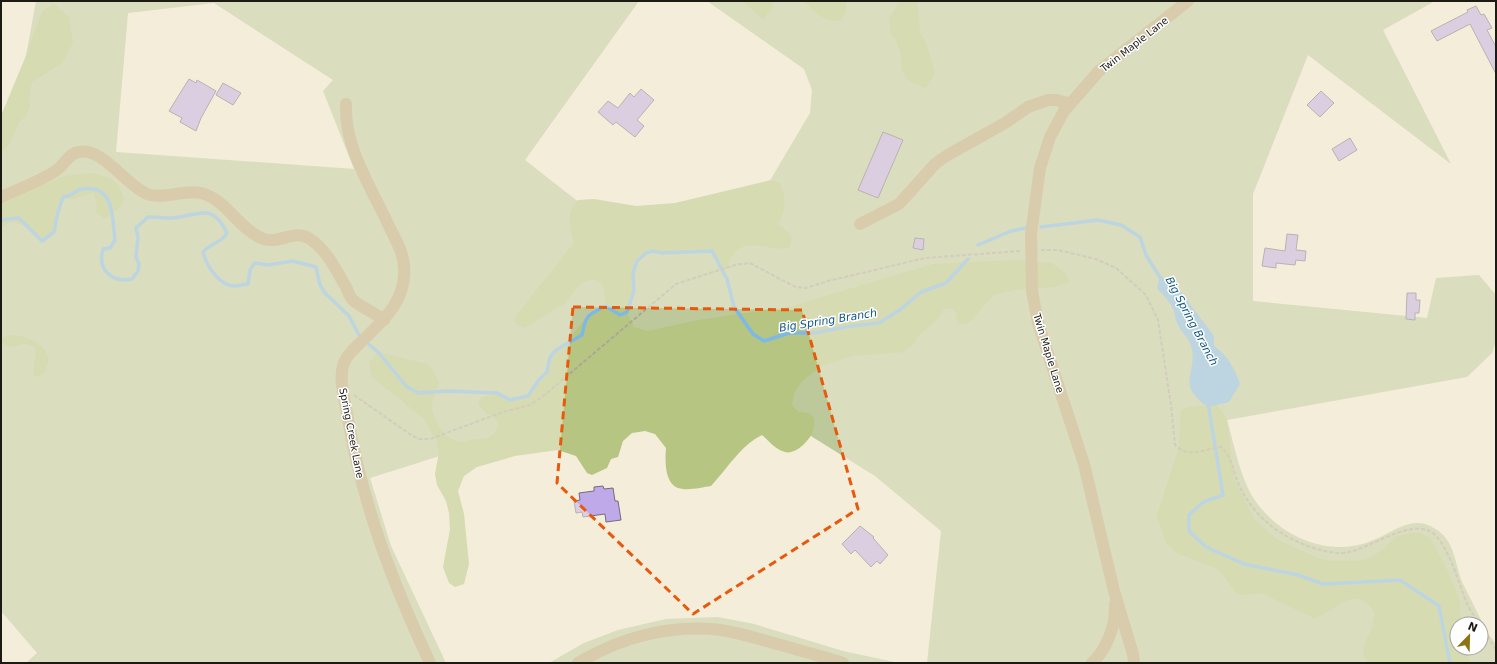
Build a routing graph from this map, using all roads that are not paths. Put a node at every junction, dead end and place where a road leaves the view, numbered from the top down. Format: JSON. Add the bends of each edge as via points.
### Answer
{"nodes":[{"id":1,"x":1188,"y":1,"type":"edge"},
{"id":2,"x":346,"y":104,"type":"dead end"},
{"id":3,"x":1070,"y":104,"type":"junction"},
{"id":4,"x":1,"y":196,"type":"edge"},
{"id":5,"x":860,"y":224,"type":"dead end"},
{"id":6,"x":384,"y":320,"type":"junction"},
{"id":7,"x":1114,"y":591,"type":"junction"},
{"id":8,"x":430,"y":663,"type":"edge"},
{"id":9,"x":578,"y":663,"type":"edge"},
{"id":10,"x":843,"y":663,"type":"edge"},
{"id":11,"x":1092,"y":663,"type":"edge"},
{"id":12,"x":1134,"y":663,"type":"edge"}],
"edges":[{"from":1,"to":3,"type":"street","name":"Twin Maple Lane","via":[[1099,71]]},
{"from":2,"to":6,"type":"street","name":"Spring Creek Lane","via":[[345,119],[352,146],[401,251],[404,263],[405,274],[399,298]]},
{"from":3,"to":5,"type":"street","via":[[1048,100],[1028,107],[946,156],[935,164],[899,204]]},
{"from":3,"to":7,"type":"street","name":"Twin Maple Lane","via":[[1050,137],[1040,168],[1031,250],[1032,290],[1038,323],[1084,464]]},
{"from":4,"to":6,"type":"street","via":[[57,170],[73,153],[90,152],[140,191],[149,195],[199,192],[220,204],[253,234],[266,240],[276,241],[293,235],[309,238],[320,246],[332,263],[352,300]]},
{"from":6,"to":8,"type":"street","name":"Spring Creek Lane","via":[[350,353],[344,364],[343,386],[352,444],[386,565]]},
{"from":7,"to":11,"type":"street","via":[[1115,616],[1111,632]]},
{"from":7,"to":12,"type":"street","name":"Twin Maple Lane"},
{"from":9,"to":10,"type":"street","via":[[614,644],[635,637],[679,629],[741,634]]}]}
